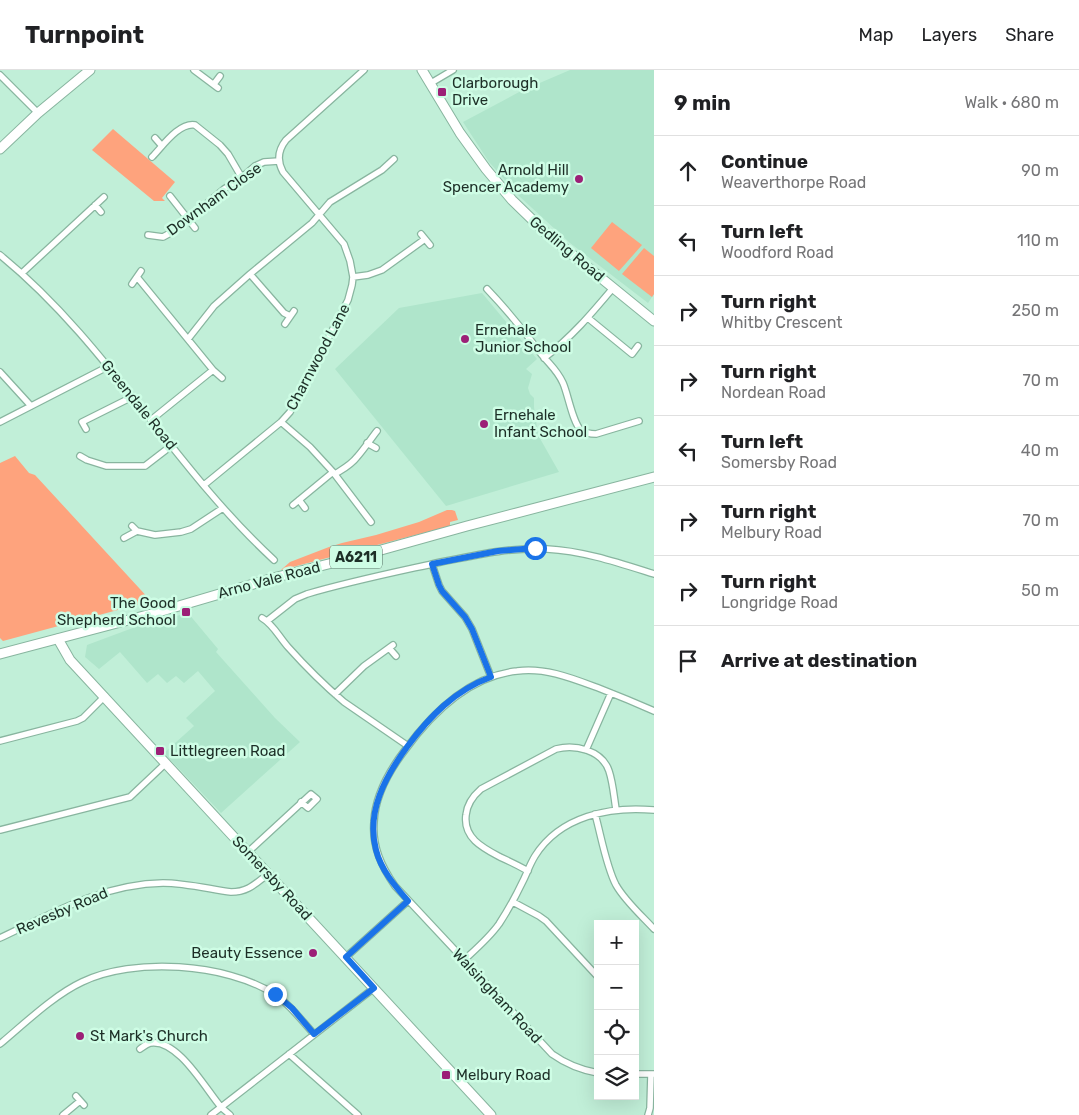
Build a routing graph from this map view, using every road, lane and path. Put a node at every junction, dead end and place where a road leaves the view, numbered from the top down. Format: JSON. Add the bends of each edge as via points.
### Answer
{"nodes":[{"id":1,"x":90,"y":70,"type":"edge"},
{"id":2,"x":194,"y":70,"type":"edge"},
{"id":3,"x":364,"y":70,"type":"edge"},
{"id":4,"x":422,"y":70,"type":"edge"},
{"id":5,"x":453,"y":70,"type":"edge"},
{"id":6,"x":0,"y":75,"type":"edge"},
{"id":7,"x":220,"y":76,"type":"dead end"},
{"id":8,"x":431,"y":83,"type":"junction"},
{"id":9,"x":38,"y":113,"type":"junction"},
{"id":10,"x":155,"y":138,"type":"dead end"},
{"id":11,"x":162,"y":146,"type":"junction"},
{"id":12,"x":0,"y":149,"type":"edge"},
{"id":13,"x":152,"y":157,"type":"dead end"},
{"id":14,"x":394,"y":159,"type":"dead end"},
{"id":15,"x":279,"y":160,"type":"junction"},
{"id":16,"x":382,"y":170,"type":"junction"},
{"id":17,"x":389,"y":174,"type":"dead end"},
{"id":18,"x":242,"y":178,"type":"junction"},
{"id":19,"x":170,"y":196,"type":"dead end"},
{"id":20,"x":104,"y":197,"type":"dead end"},
{"id":21,"x":95,"y":205,"type":"junction"},
{"id":22,"x":101,"y":212,"type":"dead end"},
{"id":23,"x":320,"y":214,"type":"junction"},
{"id":24,"x":188,"y":219,"type":"junction"},
{"id":25,"x":195,"y":228,"type":"dead end"},
{"id":26,"x":148,"y":235,"type":"dead end"},
{"id":27,"x":430,"y":245,"type":"dead end"},
{"id":28,"x":0,"y":255,"type":"edge"},
{"id":29,"x":141,"y":271,"type":"dead end"},
{"id":30,"x":22,"y":273,"type":"junction"},
{"id":31,"x":250,"y":274,"type":"junction"},
{"id":32,"x":137,"y":277,"type":"junction"},
{"id":33,"x":353,"y":277,"type":"junction"},
{"id":34,"x":132,"y":284,"type":"dead end"},
{"id":35,"x":613,"y":288,"type":"junction"},
{"id":36,"x":487,"y":289,"type":"dead end"},
{"id":37,"x":588,"y":318,"type":"junction"},
{"id":38,"x":654,"y":321,"type":"edge"},
{"id":39,"x":285,"y":324,"type":"dead end"},
{"id":40,"x":188,"y":339,"type":"junction"},
{"id":41,"x":638,"y":346,"type":"dead end"},
{"id":42,"x":544,"y":358,"type":"junction"},
{"id":43,"x":108,"y":366,"type":"junction"},
{"id":44,"x":213,"y":370,"type":"junction"},
{"id":45,"x":0,"y":372,"type":"edge"},
{"id":46,"x":222,"y":378,"type":"dead end"},
{"id":47,"x":132,"y":397,"type":"junction"},
{"id":48,"x":31,"y":406,"type":"junction"},
{"id":49,"x":151,"y":420,"type":"junction"},
{"id":50,"x":640,"y":421,"type":"dead end"},
{"id":51,"x":0,"y":422,"type":"edge"},
{"id":52,"x":281,"y":422,"type":"junction"},
{"id":53,"x":86,"y":429,"type":"dead end"},
{"id":54,"x":377,"y":431,"type":"dead end"},
{"id":55,"x":367,"y":443,"type":"junction"},
{"id":56,"x":171,"y":446,"type":"junction"},
{"id":57,"x":376,"y":448,"type":"dead end"},
{"id":58,"x":93,"y":453,"type":"dead end"},
{"id":59,"x":80,"y":456,"type":"dead end"},
{"id":60,"x":88,"y":460,"type":"junction"},
{"id":61,"x":334,"y":473,"type":"junction"},
{"id":62,"x":654,"y":477,"type":"edge"},
{"id":63,"x":204,"y":485,"type":"junction"},
{"id":64,"x":299,"y":500,"type":"junction"},
{"id":65,"x":293,"y":505,"type":"dead end"},
{"id":66,"x":223,"y":508,"type":"junction"},
{"id":67,"x":305,"y":508,"type":"dead end"},
{"id":68,"x":371,"y":522,"type":"dead end"},
{"id":69,"x":132,"y":526,"type":"dead end"},
{"id":70,"x":137,"y":531,"type":"junction"},
{"id":71,"x":124,"y":538,"type":"dead end"},
{"id":72,"x":272,"y":548,"type":"dead end"},
{"id":73,"x":267,"y":553,"type":"junction"},
{"id":74,"x":274,"y":560,"type":"dead end"},
{"id":75,"x":432,"y":564,"type":"junction"},
{"id":76,"x":654,"y":574,"type":"edge"},
{"id":77,"x":58,"y":639,"type":"junction"},
{"id":78,"x":0,"y":654,"type":"edge"},
{"id":79,"x":396,"y":656,"type":"dead end"},
{"id":80,"x":491,"y":677,"type":"junction"},
{"id":81,"x":611,"y":693,"type":"junction"},
{"id":82,"x":335,"y":694,"type":"junction"},
{"id":83,"x":105,"y":696,"type":"junction"},
{"id":84,"x":654,"y":711,"type":"edge"},
{"id":85,"x":0,"y":741,"type":"edge"},
{"id":86,"x":408,"y":746,"type":"junction"},
{"id":87,"x":586,"y":750,"type":"junction"},
{"id":88,"x":166,"y":763,"type":"junction"},
{"id":89,"x":301,"y":802,"type":"dead end"},
{"id":90,"x":616,"y":809,"type":"junction"},
{"id":91,"x":654,"y":810,"type":"edge"},
{"id":92,"x":595,"y":814,"type":"junction"},
{"id":93,"x":0,"y":830,"type":"edge"},
{"id":94,"x":248,"y":852,"type":"junction"},
{"id":95,"x":528,"y":871,"type":"junction"},
{"id":96,"x":268,"y":874,"type":"junction"},
{"id":97,"x":408,"y":901,"type":"junction"},
{"id":98,"x":513,"y":902,"type":"junction"},
{"id":99,"x":654,"y":929,"type":"edge"},
{"id":100,"x":0,"y":938,"type":"edge"},
{"id":101,"x":346,"y":957,"type":"junction"},
{"id":102,"x":464,"y":960,"type":"junction"},
{"id":103,"x":594,"y":973,"type":"edge"},
{"id":104,"x":374,"y":988,"type":"junction"},
{"id":105,"x":314,"y":1034,"type":"junction"},
{"id":106,"x":0,"y":1044,"type":"edge"},
{"id":107,"x":140,"y":1049,"type":"dead end"},
{"id":108,"x":289,"y":1054,"type":"junction"},
{"id":109,"x":594,"y":1072,"type":"edge"},
{"id":110,"x":639,"y":1074,"type":"edge"},
{"id":111,"x":653,"y":1074,"type":"edge"},
{"id":112,"x":80,"y":1101,"type":"dead end"},
{"id":113,"x":221,"y":1107,"type":"junction"},
{"id":114,"x":63,"y":1115,"type":"edge"},
{"id":115,"x":211,"y":1115,"type":"edge"},
{"id":116,"x":230,"y":1115,"type":"edge"},
{"id":117,"x":358,"y":1115,"type":"edge"},
{"id":118,"x":491,"y":1115,"type":"edge"},
{"id":119,"x":648,"y":1115,"type":"edge"}],
"edges":[{"from":1,"to":9,"type":"street"},
{"from":2,"to":7,"type":"street","via":[[216,86]]},
{"from":3,"to":15,"type":"street","via":[[286,140]]},
{"from":4,"to":8,"type":"street","name":"Gedling Road"},
{"from":5,"to":8,"type":"street"},
{"from":6,"to":9,"type":"street"},
{"from":8,"to":35,"type":"street","name":"Gedling Road","via":[[464,138],[512,200],[547,234]]},
{"from":9,"to":12,"type":"street"},
{"from":10,"to":11,"type":"street"},
{"from":11,"to":13,"type":"street"},
{"from":11,"to":18,"type":"street","via":[[181,128],[195,125],[228,154]]},
{"from":14,"to":16,"type":"street"},
{"from":15,"to":18,"type":"street","name":"Downham Close","via":[[259,164]]},
{"from":15,"to":23,"type":"street","name":"Charnwood Lane","via":[[281,169]]},
{"from":16,"to":17,"type":"street"},
{"from":16,"to":23,"type":"street","via":[[330,202]]},
{"from":18,"to":24,"type":"street","name":"Downham Close"},
{"from":19,"to":24,"type":"street"},
{"from":20,"to":21,"type":"street"},
{"from":21,"to":22,"type":"street"},
{"from":21,"to":30,"type":"street"},
{"from":23,"to":31,"type":"street"},
{"from":23,"to":33,"type":"street","name":"Charnwood Lane","via":[[344,244]]},
{"from":24,"to":25,"type":"street"},
{"from":24,"to":26,"type":"street","name":"Downham Close","via":[[163,237]]},
{"from":27,"to":33,"type":"street","via":[[423,236],[382,270]]},
{"from":28,"to":30,"type":"street","name":"Greendale Road"},
{"from":29,"to":32,"type":"street"},
{"from":30,"to":43,"type":"street","name":"Greendale Road"},
{"from":31,"to":39,"type":"street","via":[[284,313],[292,314]]},
{"from":31,"to":40,"type":"street","via":[[214,306]]},
{"from":32,"to":34,"type":"street"},
{"from":32,"to":40,"type":"street"},
{"from":33,"to":52,"type":"street","name":"Charnwood Lane","via":[[348,300],[295,404]]},
{"from":35,"to":37,"type":"street"},
{"from":35,"to":38,"type":"street","name":"Gedling Road"},
{"from":36,"to":42,"type":"street"},
{"from":37,"to":41,"type":"street","via":[[632,354]]},
{"from":37,"to":42,"type":"street"},
{"from":40,"to":44,"type":"street"},
{"from":42,"to":50,"type":"street","via":[[562,381],[580,430],[596,434]]},
{"from":43,"to":47,"type":"street","name":"Greendale Road"},
{"from":43,"to":48,"type":"street"},
{"from":44,"to":46,"type":"street"},
{"from":44,"to":49,"type":"street"},
{"from":45,"to":48,"type":"street"},
{"from":47,"to":49,"type":"street","name":"Greendale Road"},
{"from":47,"to":53,"type":"street","via":[[82,422]]},
{"from":48,"to":51,"type":"street"},
{"from":49,"to":56,"type":"street","name":"Greendale Road"},
{"from":52,"to":61,"type":"street"},
{"from":52,"to":63,"type":"street","name":"Charnwood Lane"},
{"from":54,"to":55,"type":"street"},
{"from":55,"to":57,"type":"street"},
{"from":55,"to":61,"type":"street","via":[[351,464]]},
{"from":56,"to":60,"type":"street","via":[[145,466],[106,466]]},
{"from":56,"to":63,"type":"street","name":"Greendale Road"},
{"from":58,"to":60,"type":"street"},
{"from":59,"to":60,"type":"street"},
{"from":61,"to":64,"type":"street"},
{"from":61,"to":68,"type":"street"},
{"from":62,"to":77,"type":"street","name":"Arno Vale Road","number":"A6211"},
{"from":63,"to":66,"type":"street","name":"Greendale Road"},
{"from":64,"to":65,"type":"street"},
{"from":64,"to":67,"type":"street"},
{"from":66,"to":70,"type":"street","via":[[181,532],[155,535]]},
{"from":66,"to":73,"type":"street","name":"Greendale Road"},
{"from":69,"to":70,"type":"street"},
{"from":70,"to":71,"type":"street"},
{"from":72,"to":73,"type":"street"},
{"from":73,"to":74,"type":"street","name":"Greendale Road"},
{"from":75,"to":76,"type":"street","via":[[498,551],[547,549],[585,554]]},
{"from":75,"to":80,"type":"street","via":[[442,591],[472,629]]},
{"from":75,"to":82,"type":"street","via":[[307,594],[264,619]]},
{"from":77,"to":78,"type":"street","name":"Arno Vale Road","number":"A6211"},
{"from":77,"to":83,"type":"street","name":"Somersby Road","via":[[70,660]]},
{"from":79,"to":82,"type":"street","via":[[391,647],[364,666]]},
{"from":80,"to":81,"type":"street","name":"Walsingham Road","via":[[515,671],[543,671]]},
{"from":80,"to":86,"type":"street","name":"Walsingham Road","via":[[446,704],[425,723]]},
{"from":81,"to":84,"type":"street","name":"Walsingham Road"},
{"from":81,"to":87,"type":"street"},
{"from":82,"to":86,"type":"street"},
{"from":83,"to":85,"type":"street","via":[[83,718]]},
{"from":83,"to":88,"type":"street","name":"Somersby Road"},
{"from":86,"to":97,"type":"street","name":"Walsingham Road","via":[[385,781],[373,823],[374,843],[381,864]]},
{"from":87,"to":90,"type":"street","via":[[600,758],[609,769]]},
{"from":87,"to":95,"type":"street","via":[[556,749],[487,786],[469,803],[466,825],[475,842]]},
{"from":88,"to":93,"type":"street","via":[[130,797]]},
{"from":88,"to":94,"type":"street","name":"Somersby Road"},
{"from":89,"to":94,"type":"street"},
{"from":90,"to":91,"type":"street"},
{"from":90,"to":92,"type":"street"},
{"from":92,"to":95,"type":"street","via":[[572,822],[554,834],[538,852]]},
{"from":92,"to":99,"type":"street","via":[[616,885]]},
{"from":94,"to":96,"type":"street","name":"Somersby Road"},
{"from":95,"to":98,"type":"street"},
{"from":96,"to":100,"type":"street","name":"Revesby Road","via":[[239,892],[172,883],[123,887],[88,898]]},
{"from":96,"to":101,"type":"street","name":"Somersby Road"},
{"from":97,"to":101,"type":"street"},
{"from":97,"to":102,"type":"street","name":"Walsingham Road"},
{"from":98,"to":102,"type":"street","via":[[498,926]]},
{"from":98,"to":103,"type":"street","via":[[543,918]]},
{"from":101,"to":104,"type":"street","name":"Somersby Road"},
{"from":102,"to":109,"type":"street","name":"Walsingham Road","via":[[552,1054],[575,1067]]},
{"from":104,"to":105,"type":"street"},
{"from":104,"to":118,"type":"street","name":"Somersby Road"},
{"from":105,"to":106,"type":"street","via":[[284,1001],[252,983],[203,970],[154,967],[113,971],[81,982]]},
{"from":105,"to":108,"type":"street"},
{"from":107,"to":113,"type":"street","via":[[154,1043],[172,1050],[192,1069]]},
{"from":108,"to":113,"type":"street"},
{"from":108,"to":117,"type":"street"},
{"from":110,"to":111,"type":"street"},
{"from":111,"to":119,"type":"street"},
{"from":112,"to":114,"type":"street"},
{"from":113,"to":115,"type":"street"},
{"from":113,"to":116,"type":"street"}]}
